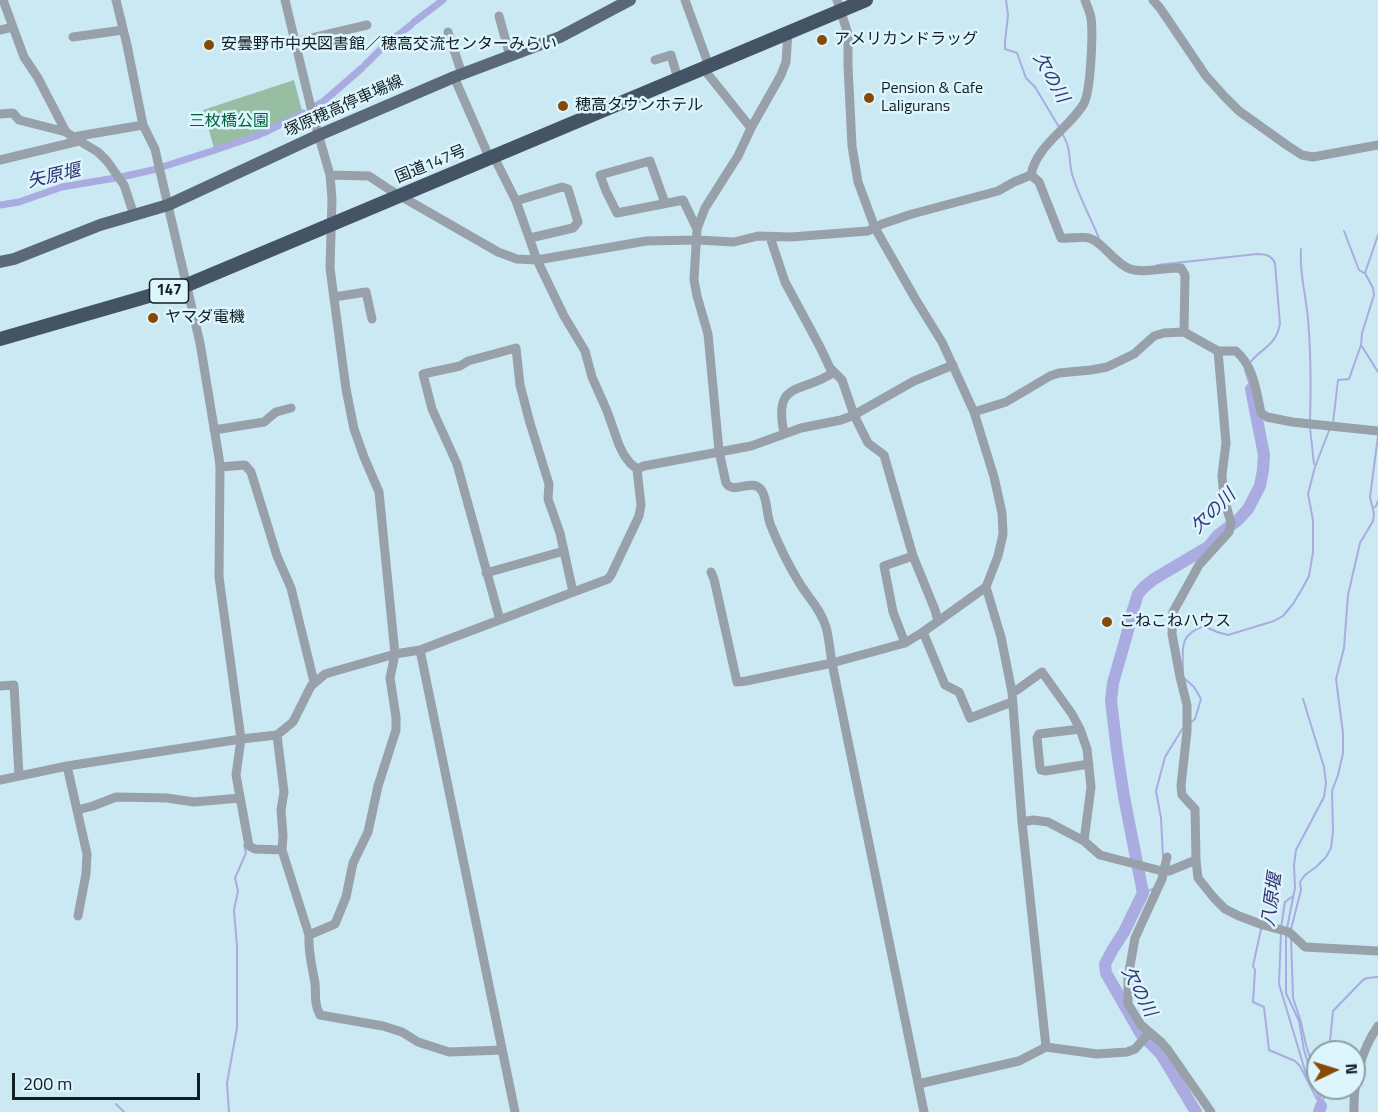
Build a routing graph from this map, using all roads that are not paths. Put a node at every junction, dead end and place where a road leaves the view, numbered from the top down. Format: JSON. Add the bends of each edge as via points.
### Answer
{"nodes":[{"id":1,"x":3,"y":0,"type":"edge"},
{"id":2,"x":116,"y":0,"type":"edge"},
{"id":3,"x":285,"y":0,"type":"edge"},
{"id":4,"x":630,"y":0,"type":"edge"},
{"id":5,"x":685,"y":0,"type":"edge"},
{"id":6,"x":866,"y":0,"type":"edge"},
{"id":7,"x":1085,"y":0,"type":"edge"},
{"id":8,"x":1153,"y":0,"type":"edge"},
{"id":9,"x":838,"y":6,"type":"edge"},
{"id":10,"x":499,"y":16,"type":"dead end"},
{"id":11,"x":367,"y":25,"type":"dead end"},
{"id":12,"x":13,"y":27,"type":"junction"},
{"id":13,"x":0,"y":30,"type":"edge"},
{"id":14,"x":123,"y":30,"type":"junction"},
{"id":15,"x":448,"y":32,"type":"dead end"},
{"id":16,"x":788,"y":32,"type":"junction"},
{"id":17,"x":73,"y":37,"type":"dead end"},
{"id":18,"x":295,"y":42,"type":"junction"},
{"id":19,"x":510,"y":56,"type":"junction"},
{"id":20,"x":655,"y":60,"type":"dead end"},
{"id":21,"x":706,"y":67,"type":"junction"},
{"id":22,"x":458,"y":75,"type":"junction"},
{"id":23,"x":678,"y":79,"type":"junction"},
{"id":24,"x":0,"y":114,"type":"edge"},
{"id":25,"x":143,"y":125,"type":"junction"},
{"id":26,"x":751,"y":128,"type":"junction"},
{"id":27,"x":319,"y":135,"type":"junction"},
{"id":28,"x":73,"y":136,"type":"junction"},
{"id":29,"x":1378,"y":145,"type":"edge"},
{"id":30,"x":492,"y":158,"type":"junction"},
{"id":31,"x":0,"y":160,"type":"edge"},
{"id":32,"x":330,"y":175,"type":"junction"},
{"id":33,"x":1031,"y":175,"type":"junction"},
{"id":34,"x":400,"y":196,"type":"junction"},
{"id":35,"x":516,"y":201,"type":"junction"},
{"id":36,"x":665,"y":203,"type":"junction"},
{"id":37,"x":168,"y":205,"type":"junction"},
{"id":38,"x":134,"y":215,"type":"junction"},
{"id":39,"x":332,"y":225,"type":"junction"},
{"id":40,"x":875,"y":228,"type":"junction"},
{"id":41,"x":697,"y":229,"type":"junction"},
{"id":42,"x":770,"y":237,"type":"junction"},
{"id":43,"x":530,"y":238,"type":"junction"},
{"id":44,"x":697,"y":240,"type":"junction"},
{"id":45,"x":537,"y":260,"type":"junction"},
{"id":46,"x":0,"y":262,"type":"edge"},
{"id":47,"x":187,"y":285,"type":"junction"},
{"id":48,"x":334,"y":297,"type":"junction"},
{"id":49,"x":372,"y":319,"type":"dead end"},
{"id":50,"x":1184,"y":332,"type":"junction"},
{"id":51,"x":0,"y":339,"type":"edge"},
{"id":52,"x":1218,"y":351,"type":"junction"},
{"id":53,"x":953,"y":365,"type":"junction"},
{"id":54,"x":834,"y":372,"type":"junction"},
{"id":55,"x":291,"y":408,"type":"dead end"},
{"id":56,"x":974,"y":412,"type":"junction"},
{"id":57,"x":854,"y":415,"type":"junction"},
{"id":58,"x":214,"y":430,"type":"junction"},
{"id":59,"x":1378,"y":431,"type":"edge"},
{"id":60,"x":784,"y":433,"type":"junction"},
{"id":61,"x":719,"y":451,"type":"junction"},
{"id":62,"x":220,"y":467,"type":"junction"},
{"id":63,"x":637,"y":470,"type":"junction"},
{"id":64,"x":564,"y":551,"type":"junction"},
{"id":65,"x":913,"y":556,"type":"junction"},
{"id":66,"x":711,"y":572,"type":"dead end"},
{"id":67,"x":486,"y":573,"type":"junction"},
{"id":68,"x":986,"y":587,"type":"junction"},
{"id":69,"x":573,"y":592,"type":"junction"},
{"id":70,"x":500,"y":620,"type":"junction"},
{"id":71,"x":938,"y":621,"type":"junction"},
{"id":72,"x":922,"y":632,"type":"junction"},
{"id":73,"x":905,"y":643,"type":"junction"},
{"id":74,"x":423,"y":648,"type":"junction"},
{"id":75,"x":395,"y":654,"type":"junction"},
{"id":76,"x":832,"y":663,"type":"junction"},
{"id":77,"x":314,"y":682,"type":"junction"},
{"id":78,"x":0,"y":686,"type":"edge"},
{"id":79,"x":1012,"y":697,"type":"junction"},
{"id":80,"x":1080,"y":729,"type":"junction"},
{"id":81,"x":277,"y":735,"type":"junction"},
{"id":82,"x":240,"y":739,"type":"junction"},
{"id":83,"x":1089,"y":764,"type":"junction"},
{"id":84,"x":67,"y":766,"type":"junction"},
{"id":85,"x":19,"y":776,"type":"junction"},
{"id":86,"x":0,"y":780,"type":"edge"},
{"id":87,"x":240,"y":798,"type":"junction"},
{"id":88,"x":77,"y":810,"type":"junction"},
{"id":89,"x":1022,"y":822,"type":"junction"},
{"id":90,"x":1084,"y":841,"type":"junction"},
{"id":91,"x":282,"y":850,"type":"junction"},
{"id":92,"x":1167,"y":856,"type":"dead end"},
{"id":93,"x":1196,"y":860,"type":"junction"},
{"id":94,"x":1161,"y":870,"type":"junction"},
{"id":95,"x":78,"y":916,"type":"dead end"},
{"id":96,"x":309,"y":935,"type":"junction"},
{"id":97,"x":1378,"y":951,"type":"edge"},
{"id":98,"x":1378,"y":1026,"type":"edge"},
{"id":99,"x":1146,"y":1037,"type":"junction"},
{"id":100,"x":1046,"y":1047,"type":"junction"},
{"id":101,"x":502,"y":1050,"type":"junction"},
{"id":102,"x":918,"y":1084,"type":"junction"},
{"id":103,"x":515,"y":1112,"type":"edge"},
{"id":104,"x":924,"y":1112,"type":"edge"},
{"id":105,"x":1212,"y":1112,"type":"edge"},
{"id":106,"x":1354,"y":1112,"type":"edge"}],
"edges":[{"from":1,"to":12,"type":"street"},
{"from":2,"to":14,"type":"street"},
{"from":3,"to":18,"type":"street"},
{"from":4,"to":19,"type":"main road","name":"塚原穂高停車場線","via":[[561,37]]},
{"from":5,"to":21,"type":"street"},
{"from":6,"to":9,"type":"highway","name":"国道147号","number":"147"},
{"from":7,"to":33,"type":"street","via":[[1091,18],[1087,99],[1033,164]]},
{"from":8,"to":29,"type":"street","via":[[1224,97],[1288,146],[1313,157]]},
{"from":9,"to":16,"type":"highway","name":"国道147号","number":"147"},
{"from":9,"to":40,"type":"street","via":[[848,34],[854,162]]},
{"from":10,"to":19,"type":"street"},
{"from":11,"to":18,"type":"street"},
{"from":12,"to":13,"type":"street"},
{"from":12,"to":28,"type":"street","via":[[24,57]]},
{"from":14,"to":17,"type":"street"},
{"from":14,"to":25,"type":"street"},
{"from":15,"to":22,"type":"street"},
{"from":16,"to":21,"type":"highway","name":"国道147号","number":"147"},
{"from":16,"to":26,"type":"street","via":[[781,75]]},
{"from":18,"to":27,"type":"street"},
{"from":19,"to":22,"type":"main road","name":"塚原穂高停車場線"},
{"from":20,"to":23,"type":"street","via":[[671,55]]},
{"from":21,"to":23,"type":"highway","name":"国道147号","number":"147"},
{"from":21,"to":26,"type":"street"},
{"from":22,"to":27,"type":"main road","name":"塚原穂高停車場線"},
{"from":22,"to":30,"type":"street"},
{"from":23,"to":30,"type":"highway","name":"国道147号","number":"147"},
{"from":24,"to":28,"type":"street","via":[[13,114],[19,120]]},
{"from":25,"to":28,"type":"street"},
{"from":25,"to":37,"type":"street","via":[[155,149]]},
{"from":26,"to":41,"type":"street"},
{"from":27,"to":32,"type":"street"},
{"from":27,"to":37,"type":"main road","name":"塚原穂高停車場線"},
{"from":28,"to":31,"type":"street"},
{"from":28,"to":38,"type":"street","via":[[107,161],[124,185]]},
{"from":30,"to":34,"type":"highway","name":"国道147号","number":"147"},
{"from":30,"to":35,"type":"street"},
{"from":32,"to":34,"type":"street","via":[[369,176]]},
{"from":32,"to":39,"type":"street"},
{"from":33,"to":40,"type":"street","via":[[998,191]]},
{"from":33,"to":50,"type":"street","via":[[1039,182],[1061,238],[1094,240],[1129,269],[1182,268]]},
{"from":34,"to":39,"type":"highway","name":"国道147号","number":"147"},
{"from":34,"to":45,"type":"street","via":[[498,252]]},
{"from":35,"to":43,"type":"street"},
{"from":35,"to":43,"type":"street","via":[[562,187],[568,189],[578,222],[573,228]]},
{"from":36,"to":36,"type":"street","via":[[617,213],[600,175],[650,161]]},
{"from":36,"to":41,"type":"street","via":[[683,200]]},
{"from":37,"to":38,"type":"main road","name":"塚原穂高停車場線"},
{"from":37,"to":47,"type":"street"},
{"from":38,"to":46,"type":"main road","name":"塚原穂高停車場線"},
{"from":39,"to":47,"type":"highway","name":"国道147号","number":"147"},
{"from":39,"to":48,"type":"street","via":[[330,268]]},
{"from":40,"to":42,"type":"street"},
{"from":40,"to":53,"type":"street"},
{"from":41,"to":44,"type":"street"},
{"from":42,"to":44,"type":"street","via":[[734,242]]},
{"from":42,"to":54,"type":"street","via":[[784,282]]},
{"from":43,"to":45,"type":"street"},
{"from":44,"to":45,"type":"street","via":[[646,241]]},
{"from":44,"to":61,"type":"street","via":[[694,280],[708,334]]},
{"from":45,"to":63,"type":"street","via":[[585,351],[619,445]]},
{"from":47,"to":51,"type":"highway","name":"国道147号","number":"147"},
{"from":47,"to":58,"type":"street","via":[[201,342]]},
{"from":48,"to":49,"type":"street","via":[[366,292]]},
{"from":48,"to":75,"type":"street","via":[[354,429],[379,492]]},
{"from":50,"to":52,"type":"street"},
{"from":50,"to":56,"type":"street","via":[[1154,336],[1134,354],[1107,366],[1050,376],[1006,402]]},
{"from":52,"to":59,"type":"street","via":[[1236,351],[1248,365],[1261,413],[1267,417]]},
{"from":52,"to":93,"type":"street","via":[[1226,443],[1222,475],[1231,523],[1228,532],[1199,565],[1173,612],[1172,633],[1187,705],[1181,786],[1182,795],[1195,809]]},
{"from":53,"to":56,"type":"street"},
{"from":53,"to":57,"type":"street","via":[[914,381]]},
{"from":54,"to":57,"type":"street","via":[[842,380]]},
{"from":54,"to":60,"type":"street","via":[[785,397],[781,418]]},
{"from":55,"to":58,"type":"street","via":[[276,412],[264,422]]},
{"from":56,"to":68,"type":"street","via":[[994,477],[1004,534]]},
{"from":57,"to":60,"type":"street"},
{"from":57,"to":65,"type":"street","via":[[868,443],[884,455]]},
{"from":58,"to":62,"type":"street"},
{"from":60,"to":61,"type":"street","via":[[752,446]]},
{"from":61,"to":63,"type":"street"},
{"from":61,"to":76,"type":"street","via":[[728,486],[753,484],[762,490],[778,542],[826,627]]},
{"from":62,"to":77,"type":"street","via":[[245,465],[252,472],[277,556],[291,588]]},
{"from":62,"to":82,"type":"street","via":[[219,577]]},
{"from":63,"to":69,"type":"street","via":[[639,516],[615,569],[608,579]]},
{"from":64,"to":67,"type":"street"},
{"from":64,"to":67,"type":"street","via":[[520,385],[516,348],[468,361],[423,374],[432,409],[456,464]]},
{"from":64,"to":69,"type":"street"},
{"from":65,"to":71,"type":"street"},
{"from":65,"to":73,"type":"street","via":[[884,566],[893,612]]},
{"from":66,"to":76,"type":"street","via":[[737,682]]},
{"from":67,"to":70,"type":"street"},
{"from":68,"to":71,"type":"street"},
{"from":68,"to":79,"type":"street","via":[[1001,637]]},
{"from":69,"to":70,"type":"street"},
{"from":70,"to":74,"type":"street"},
{"from":71,"to":72,"type":"street"},
{"from":72,"to":73,"type":"street"},
{"from":72,"to":79,"type":"street","via":[[945,685],[959,692],[970,718]]},
{"from":73,"to":76,"type":"street"},
{"from":74,"to":75,"type":"street"},
{"from":74,"to":101,"type":"street"},
{"from":75,"to":77,"type":"street","via":[[325,674]]},
{"from":75,"to":96,"type":"street","via":[[390,678],[396,730],[368,832],[352,863],[346,897],[335,924]]},
{"from":76,"to":102,"type":"street"},
{"from":77,"to":81,"type":"street","via":[[293,722]]},
{"from":78,"to":85,"type":"street","via":[[14,685]]},
{"from":79,"to":80,"type":"street","via":[[1042,672]]},
{"from":79,"to":89,"type":"street"},
{"from":80,"to":83,"type":"street"},
{"from":80,"to":83,"type":"street","via":[[1039,734],[1040,767],[1045,771]]},
{"from":81,"to":82,"type":"street"},
{"from":81,"to":91,"type":"street","via":[[284,792]]},
{"from":82,"to":84,"type":"street"},
{"from":82,"to":87,"type":"street","via":[[236,775]]},
{"from":83,"to":90,"type":"street","via":[[1091,787]]},
{"from":84,"to":85,"type":"street"},
{"from":84,"to":88,"type":"street"},
{"from":85,"to":86,"type":"street"},
{"from":87,"to":88,"type":"street","via":[[194,802],[116,797]]},
{"from":87,"to":91,"type":"street","via":[[249,846]]},
{"from":88,"to":95,"type":"street","via":[[87,854]]},
{"from":89,"to":90,"type":"street","via":[[1048,822]]},
{"from":89,"to":100,"type":"street"},
{"from":90,"to":94,"type":"street","via":[[1100,855]]},
{"from":91,"to":96,"type":"street"},
{"from":92,"to":94,"type":"street"},
{"from":93,"to":94,"type":"street","via":[[1173,870]]},
{"from":93,"to":97,"type":"street","via":[[1198,878],[1225,909],[1292,933],[1305,947]]},
{"from":94,"to":99,"type":"street","via":[[1135,938],[1128,977],[1128,1004]]},
{"from":96,"to":101,"type":"street","via":[[320,1016],[383,1026],[449,1052]]},
{"from":98,"to":106,"type":"street","via":[[1367,1044],[1357,1077]]},
{"from":99,"to":100,"type":"street","via":[[1132,1050],[1119,1053],[1080,1053]]},
{"from":99,"to":105,"type":"street","via":[[1168,1050]]},
{"from":100,"to":102,"type":"street","via":[[1019,1061]]},
{"from":101,"to":103,"type":"street"},
{"from":102,"to":104,"type":"street"}]}
